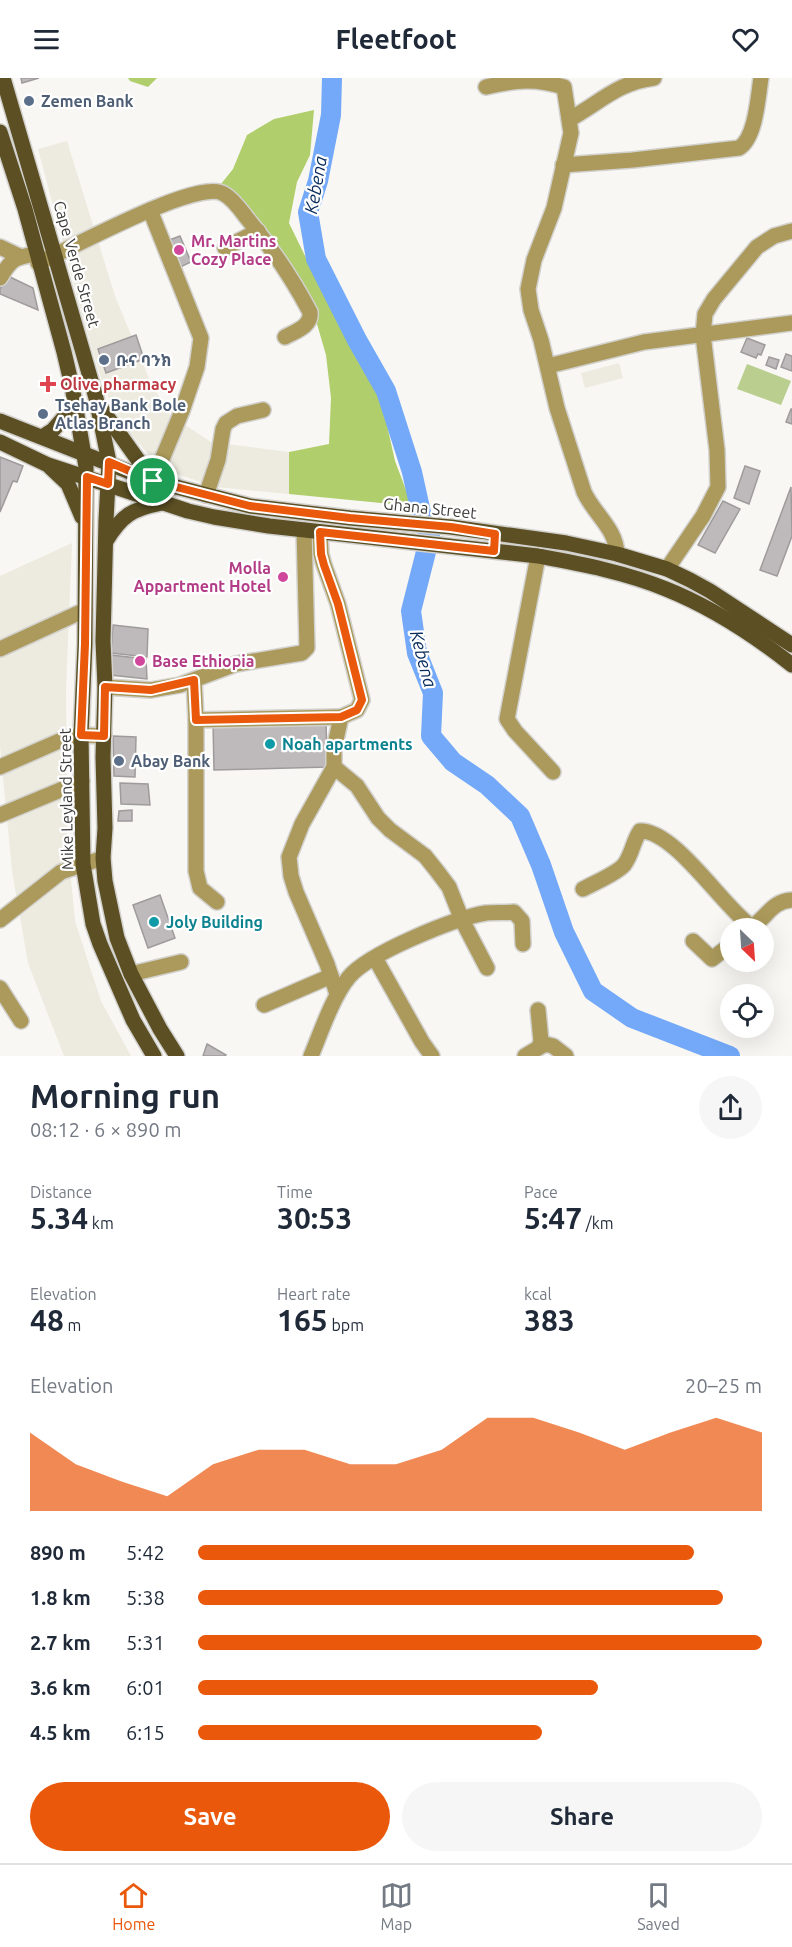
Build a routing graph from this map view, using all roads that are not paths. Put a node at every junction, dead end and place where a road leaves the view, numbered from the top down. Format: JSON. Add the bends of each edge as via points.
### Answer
{"nodes":[{"id":1,"x":3,"y":78,"type":"edge"},
{"id":2,"x":654,"y":78,"type":"edge"},
{"id":3,"x":761,"y":78,"type":"edge"},
{"id":4,"x":486,"y":87,"type":"dead end"},
{"id":5,"x":570,"y":118,"type":"junction"},
{"id":6,"x":0,"y":132,"type":"edge"},
{"id":7,"x":563,"y":165,"type":"junction"},
{"id":8,"x":150,"y":210,"type":"junction"},
{"id":9,"x":258,"y":231,"type":"junction"},
{"id":10,"x":792,"y":231,"type":"edge"},
{"id":11,"x":0,"y":247,"type":"edge"},
{"id":12,"x":225,"y":248,"type":"dead end"},
{"id":13,"x":56,"y":255,"type":"junction"},
{"id":14,"x":19,"y":256,"type":"junction"},
{"id":15,"x":37,"y":258,"type":"junction"},
{"id":16,"x":0,"y":278,"type":"edge"},
{"id":17,"x":792,"y":323,"type":"edge"},
{"id":18,"x":703,"y":335,"type":"junction"},
{"id":19,"x":285,"y":337,"type":"dead end"},
{"id":20,"x":548,"y":366,"type":"junction"},
{"id":21,"x":96,"y":398,"type":"junction"},
{"id":22,"x":75,"y":405,"type":"junction"},
{"id":23,"x":263,"y":410,"type":"dead end"},
{"id":24,"x":0,"y":421,"type":"edge"},
{"id":25,"x":42,"y":437,"type":"junction"},
{"id":26,"x":0,"y":442,"type":"edge"},
{"id":27,"x":84,"y":454,"type":"junction"},
{"id":28,"x":109,"y":462,"type":"junction"},
{"id":29,"x":48,"y":465,"type":"junction"},
{"id":30,"x":87,"y":477,"type":"junction"},
{"id":31,"x":153,"y":481,"type":"junction"},
{"id":32,"x":108,"y":484,"type":"junction"},
{"id":33,"x":206,"y":495,"type":"junction"},
{"id":34,"x":164,"y":503,"type":"junction"},
{"id":35,"x":86,"y":526,"type":"junction"},
{"id":36,"x":304,"y":530,"type":"junction"},
{"id":37,"x":320,"y":532,"type":"junction"},
{"id":38,"x":495,"y":534,"type":"junction"},
{"id":39,"x":105,"y":541,"type":"junction"},
{"id":40,"x":494,"y":551,"type":"junction"},
{"id":41,"x":617,"y":554,"type":"junction"},
{"id":42,"x":538,"y":556,"type":"junction"},
{"id":43,"x":667,"y":569,"type":"junction"},
{"id":44,"x":85,"y":610,"type":"junction"},
{"id":45,"x":792,"y":645,"type":"edge"},
{"id":46,"x":0,"y":650,"type":"edge"},
{"id":47,"x":792,"y":665,"type":"edge"},
{"id":48,"x":194,"y":680,"type":"junction"},
{"id":49,"x":105,"y":687,"type":"junction"},
{"id":50,"x":341,"y":717,"type":"junction"},
{"id":51,"x":196,"y":720,"type":"junction"},
{"id":52,"x":81,"y":735,"type":"junction"},
{"id":53,"x":104,"y":736,"type":"junction"},
{"id":54,"x":0,"y":767,"type":"edge"},
{"id":55,"x":334,"y":767,"type":"junction"},
{"id":56,"x":553,"y":772,"type":"dead end"},
{"id":57,"x":82,"y":781,"type":"junction"},
{"id":58,"x":0,"y":815,"type":"edge"},
{"id":59,"x":103,"y":858,"type":"junction"},
{"id":60,"x":83,"y":864,"type":"junction"},
{"id":61,"x":583,"y":889,"type":"dead end"},
{"id":62,"x":792,"y":900,"type":"edge"},
{"id":63,"x":217,"y":902,"type":"dead end"},
{"id":64,"x":741,"y":918,"type":"edge"},
{"id":65,"x":763,"y":918,"type":"edge"},
{"id":66,"x":0,"y":920,"type":"edge"},
{"id":67,"x":462,"y":920,"type":"junction"},
{"id":68,"x":693,"y":941,"type":"dead end"},
{"id":69,"x":523,"y":944,"type":"dead end"},
{"id":70,"x":720,"y":953,"type":"edge"},
{"id":71,"x":375,"y":958,"type":"junction"},
{"id":72,"x":181,"y":962,"type":"dead end"},
{"id":73,"x":487,"y":968,"type":"dead end"},
{"id":74,"x":131,"y":975,"type":"junction"},
{"id":75,"x":331,"y":976,"type":"junction"},
{"id":76,"x":0,"y":988,"type":"edge"},
{"id":77,"x":337,"y":994,"type":"junction"},
{"id":78,"x":264,"y":1005,"type":"dead end"},
{"id":79,"x":538,"y":1010,"type":"dead end"},
{"id":80,"x":21,"y":1021,"type":"dead end"},
{"id":81,"x":539,"y":1047,"type":"junction"},
{"id":82,"x":154,"y":1056,"type":"edge"},
{"id":83,"x":177,"y":1056,"type":"edge"},
{"id":84,"x":311,"y":1056,"type":"edge"},
{"id":85,"x":432,"y":1056,"type":"edge"},
{"id":86,"x":525,"y":1056,"type":"edge"},
{"id":87,"x":566,"y":1056,"type":"edge"}],
"edges":[{"from":1,"to":13,"type":"main road","name":"Cape Verde Street"},
{"from":2,"to":5,"type":"street","via":[[614,90]]},
{"from":3,"to":7,"type":"street","via":[[752,128],[740,148]]},
{"from":4,"to":5,"type":"street","via":[[517,79],[564,87]]},
{"from":5,"to":7,"type":"street","via":[[571,133]]},
{"from":6,"to":15,"type":"main road"},
{"from":7,"to":20,"type":"street","via":[[554,208],[534,260],[528,289]]},
{"from":8,"to":9,"type":"street","via":[[213,190],[223,193]]},
{"from":8,"to":13,"type":"street"},
{"from":8,"to":31,"type":"street","via":[[201,338],[197,367]]},
{"from":9,"to":12,"type":"street"},
{"from":9,"to":19,"type":"street","via":[[290,275],[310,312],[308,324]]},
{"from":10,"to":18,"type":"street","via":[[774,236],[745,261],[705,314]]},
{"from":11,"to":14,"type":"street"},
{"from":13,"to":15,"type":"street"},
{"from":13,"to":21,"type":"main road","name":"Cape Verde Street"},
{"from":14,"to":15,"type":"street"},
{"from":14,"to":16,"type":"street"},
{"from":15,"to":22,"type":"main road"},
{"from":17,"to":18,"type":"street"},
{"from":18,"to":20,"type":"street","via":[[644,342]]},
{"from":18,"to":43,"type":"street","via":[[718,487]]},
{"from":20,"to":41,"type":"street","via":[[584,492],[613,536]]},
{"from":21,"to":28,"type":"main road","name":"Cape Verde Street"},
{"from":21,"to":31,"type":"main road"},
{"from":22,"to":25,"type":"main road"},
{"from":22,"to":27,"type":"main road"},
{"from":23,"to":33,"type":"street","via":[[226,423]]},
{"from":24,"to":25,"type":"main road","name":"Ghana Street"},
{"from":25,"to":27,"type":"main road","name":"Ghana Street"},
{"from":26,"to":29,"type":"main road"},
{"from":27,"to":28,"type":"main road","name":"Ghana Street"},
{"from":27,"to":30,"type":"main road","name":"Mike Leyland Street"},
{"from":28,"to":31,"type":"main road","name":"Ghana Street"},
{"from":28,"to":32,"type":"main road","name":"Cape Verde Street"},
{"from":29,"to":30,"type":"main road"},
{"from":29,"to":35,"type":"main road","via":[[68,484]]},
{"from":30,"to":32,"type":"main road"},
{"from":30,"to":35,"type":"main road","name":"Mike Leyland Street"},
{"from":31,"to":33,"type":"main road","name":"Ghana Street"},
{"from":32,"to":34,"type":"main road"},
{"from":32,"to":39,"type":"main road"},
{"from":33,"to":38,"type":"main road","name":"Ghana Street","via":[[250,506]]},
{"from":34,"to":36,"type":"main road","via":[[241,522]]},
{"from":34,"to":39,"type":"main road","via":[[122,518]]},
{"from":35,"to":44,"type":"main road","name":"Mike Leyland Street"},
{"from":36,"to":37,"type":"main road"},
{"from":36,"to":48,"type":"street","via":[[307,648],[295,654],[236,664]]},
{"from":37,"to":40,"type":"main road"},
{"from":37,"to":50,"type":"street","via":[[321,554],[362,700],[357,710]]},
{"from":38,"to":40,"type":"main road"},
{"from":38,"to":41,"type":"main road","name":"Ghana Street"},
{"from":39,"to":49,"type":"main road"},
{"from":40,"to":42,"type":"main road"},
{"from":41,"to":43,"type":"main road","name":"Ghana Street"},
{"from":42,"to":47,"type":"main road","via":[[604,569],[666,589],[718,615]]},
{"from":42,"to":56,"type":"street","via":[[507,719]]},
{"from":43,"to":45,"type":"main road","name":"Ghana Street","via":[[710,591]]},
{"from":44,"to":46,"type":"street"},
{"from":44,"to":52,"type":"main road","name":"Mike Leyland Street"},
{"from":48,"to":49,"type":"street","via":[[151,690]]},
{"from":48,"to":51,"type":"street"},
{"from":49,"to":53,"type":"main road"},
{"from":50,"to":51,"type":"street"},
{"from":50,"to":55,"type":"street"},
{"from":51,"to":63,"type":"street","via":[[196,871],[200,888]]},
{"from":52,"to":53,"type":"street"},
{"from":52,"to":54,"type":"street","via":[[46,745]]},
{"from":52,"to":57,"type":"main road","name":"Mike Leyland Street"},
{"from":53,"to":59,"type":"main road"},
{"from":55,"to":67,"type":"street","via":[[357,786],[378,818],[438,871]]},
{"from":55,"to":75,"type":"street","via":[[302,824],[289,857],[296,892]]},
{"from":57,"to":58,"type":"street"},
{"from":57,"to":60,"type":"main road","name":"Mike Leyland Street"},
{"from":59,"to":60,"type":"street"},
{"from":59,"to":74,"type":"main road","via":[[117,938]]},
{"from":60,"to":66,"type":"street","via":[[61,872]]},
{"from":60,"to":82,"type":"main road","name":"Mike Leyland Street","via":[[100,944],[133,1020]]},
{"from":61,"to":64,"type":"street","via":[[623,866],[640,831],[645,830],[677,851]]},
{"from":62,"to":65,"type":"street","via":[[780,902]]},
{"from":67,"to":69,"type":"street","via":[[486,913],[514,912],[522,921]]},
{"from":67,"to":71,"type":"street"},
{"from":67,"to":73,"type":"street"},
{"from":68,"to":70,"type":"street","via":[[712,959]]},
{"from":71,"to":77,"type":"street","via":[[350,975]]},
{"from":71,"to":85,"type":"street"},
{"from":72,"to":74,"type":"street"},
{"from":74,"to":83,"type":"main road"},
{"from":75,"to":77,"type":"street"},
{"from":75,"to":78,"type":"street"},
{"from":76,"to":80,"type":"street"},
{"from":77,"to":84,"type":"street"},
{"from":79,"to":81,"type":"street"},
{"from":81,"to":86,"type":"street"},
{"from":81,"to":87,"type":"street","via":[[553,1046]]}]}
